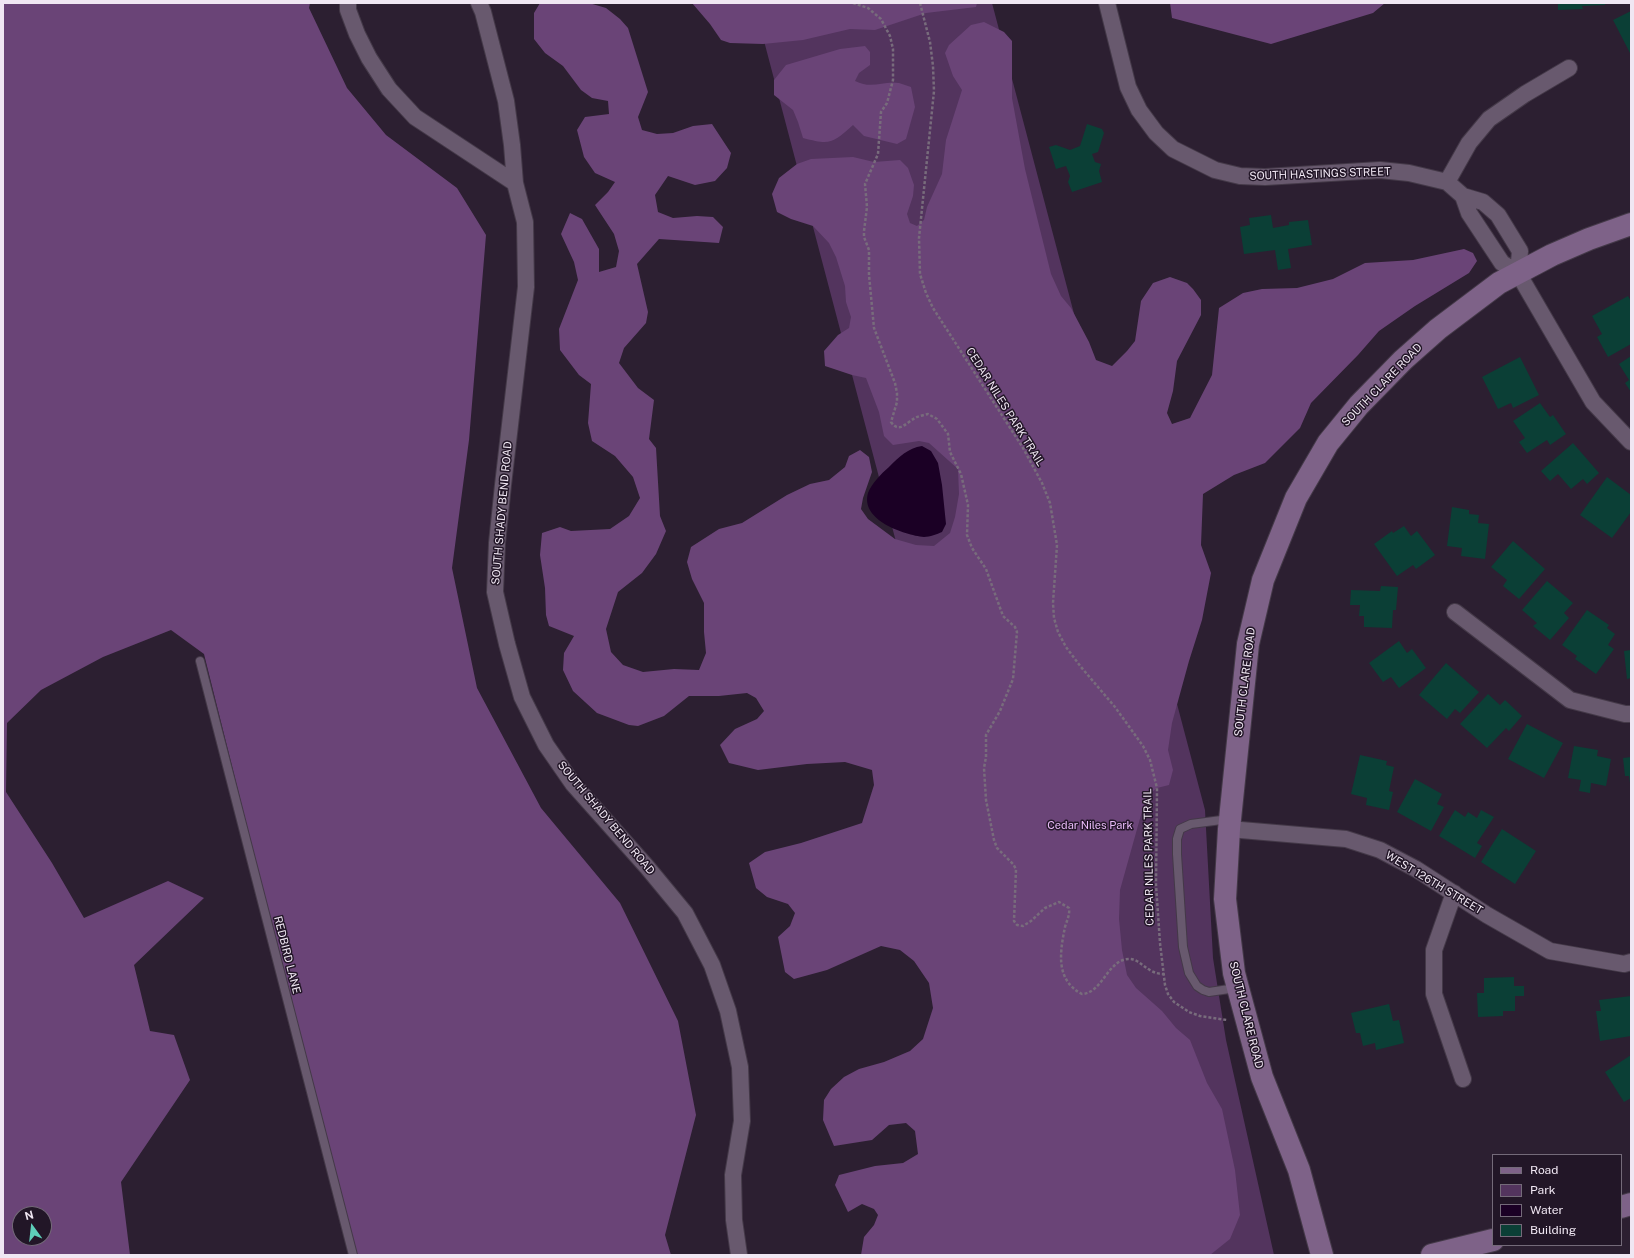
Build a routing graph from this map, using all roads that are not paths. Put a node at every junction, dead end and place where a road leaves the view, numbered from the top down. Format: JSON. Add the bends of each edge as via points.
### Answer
{"nodes":[{"id":1,"x":348,"y":3,"type":"edge"},
{"id":2,"x":479,"y":3,"type":"edge"},
{"id":3,"x":1107,"y":3,"type":"edge"},
{"id":4,"x":1569,"y":68,"type":"dead end"},
{"id":5,"x":1447,"y":182,"type":"junction"},
{"id":6,"x":515,"y":183,"type":"junction"},
{"id":7,"x":1463,"y":196,"type":"junction"},
{"id":8,"x":1631,"y":224,"type":"edge"},
{"id":9,"x":1518,"y":273,"type":"junction"},
{"id":10,"x":1631,"y":442,"type":"edge"},
{"id":11,"x":1455,"y":612,"type":"dead end"},
{"id":12,"x":200,"y":661,"type":"dead end"},
{"id":13,"x":1631,"y":714,"type":"edge"},
{"id":14,"x":1229,"y":824,"type":"junction"},
{"id":15,"x":1454,"y":894,"type":"junction"},
{"id":16,"x":1631,"y":962,"type":"edge"},
{"id":17,"x":1238,"y":988,"type":"junction"},
{"id":18,"x":1463,"y":1079,"type":"dead end"},
{"id":19,"x":1492,"y":1240,"type":"edge"},
{"id":20,"x":353,"y":1255,"type":"edge"},
{"id":21,"x":740,"y":1255,"type":"edge"},
{"id":22,"x":1322,"y":1255,"type":"edge"},
{"id":23,"x":1432,"y":1255,"type":"edge"}],
"edges":[{"from":1,"to":6,"type":"street","via":[[357,34],[369,58],[390,90],[415,117]]},
{"from":2,"to":6,"type":"street","name":"SOUTH SHADY BEND ROAD","via":[[506,101]]},
{"from":3,"to":5,"type":"street","name":"SOUTH HASTINGS STREET","via":[[1128,87],[1139,110],[1156,133],[1173,149],[1190,159],[1215,170],[1240,176],[1265,177],[1380,170],[1409,173]]},
{"from":4,"to":5,"type":"street","via":[[1489,119],[1469,143]]},
{"from":5,"to":7,"type":"street","name":"SOUTH HASTINGS STREET"},
{"from":6,"to":21,"type":"street","name":"SOUTH SHADY BEND ROAD","via":[[525,222],[526,287],[497,543],[495,592],[506,644],[522,697],[546,745],[573,784],[685,913],[712,965],[728,1011],[740,1068],[742,1121],[733,1175],[734,1220]]},
{"from":7,"to":9,"type":"street","name":"SOUTH HASTINGS STREET","via":[[1469,213],[1502,263]]},
{"from":7,"to":9,"type":"street","name":"SOUTH HASTINGS STREET","via":[[1483,202],[1498,215],[1520,250]]},
{"from":8,"to":9,"type":"street","name":"SOUTH CLARE ROAD","via":[[1588,239]]},
{"from":9,"to":10,"type":"street","name":"SOUTH HASTINGS STREET","via":[[1593,402]]},
{"from":9,"to":14,"type":"street","name":"SOUTH CLARE ROAD","via":[[1499,283],[1444,324],[1403,360],[1359,405],[1328,443],[1296,498],[1263,580],[1248,644]]},
{"from":11,"to":13,"type":"street","via":[[1570,700]]},
{"from":12,"to":20,"type":"lane","name":"REDBIRD LANE"},
{"from":14,"to":15,"type":"street","name":"WEST 126TH STREET","via":[[1346,839],[1380,850],[1416,869]]},
{"from":14,"to":17,"type":"street","name":"SOUTH CLARE ROAD","via":[[1225,899]]},
{"from":14,"to":17,"type":"lane","via":[[1191,824],[1180,830],[1177,854],[1183,947],[1189,973],[1197,986],[1209,992]]},
{"from":15,"to":16,"type":"street","name":"WEST 126TH STREET","via":[[1550,951],[1624,964]]},
{"from":15,"to":18,"type":"street","via":[[1434,950],[1434,994]]},
{"from":17,"to":22,"type":"street","name":"SOUTH CLARE ROAD","via":[[1262,1077],[1299,1170]]},
{"from":19,"to":23,"type":"street"}]}
